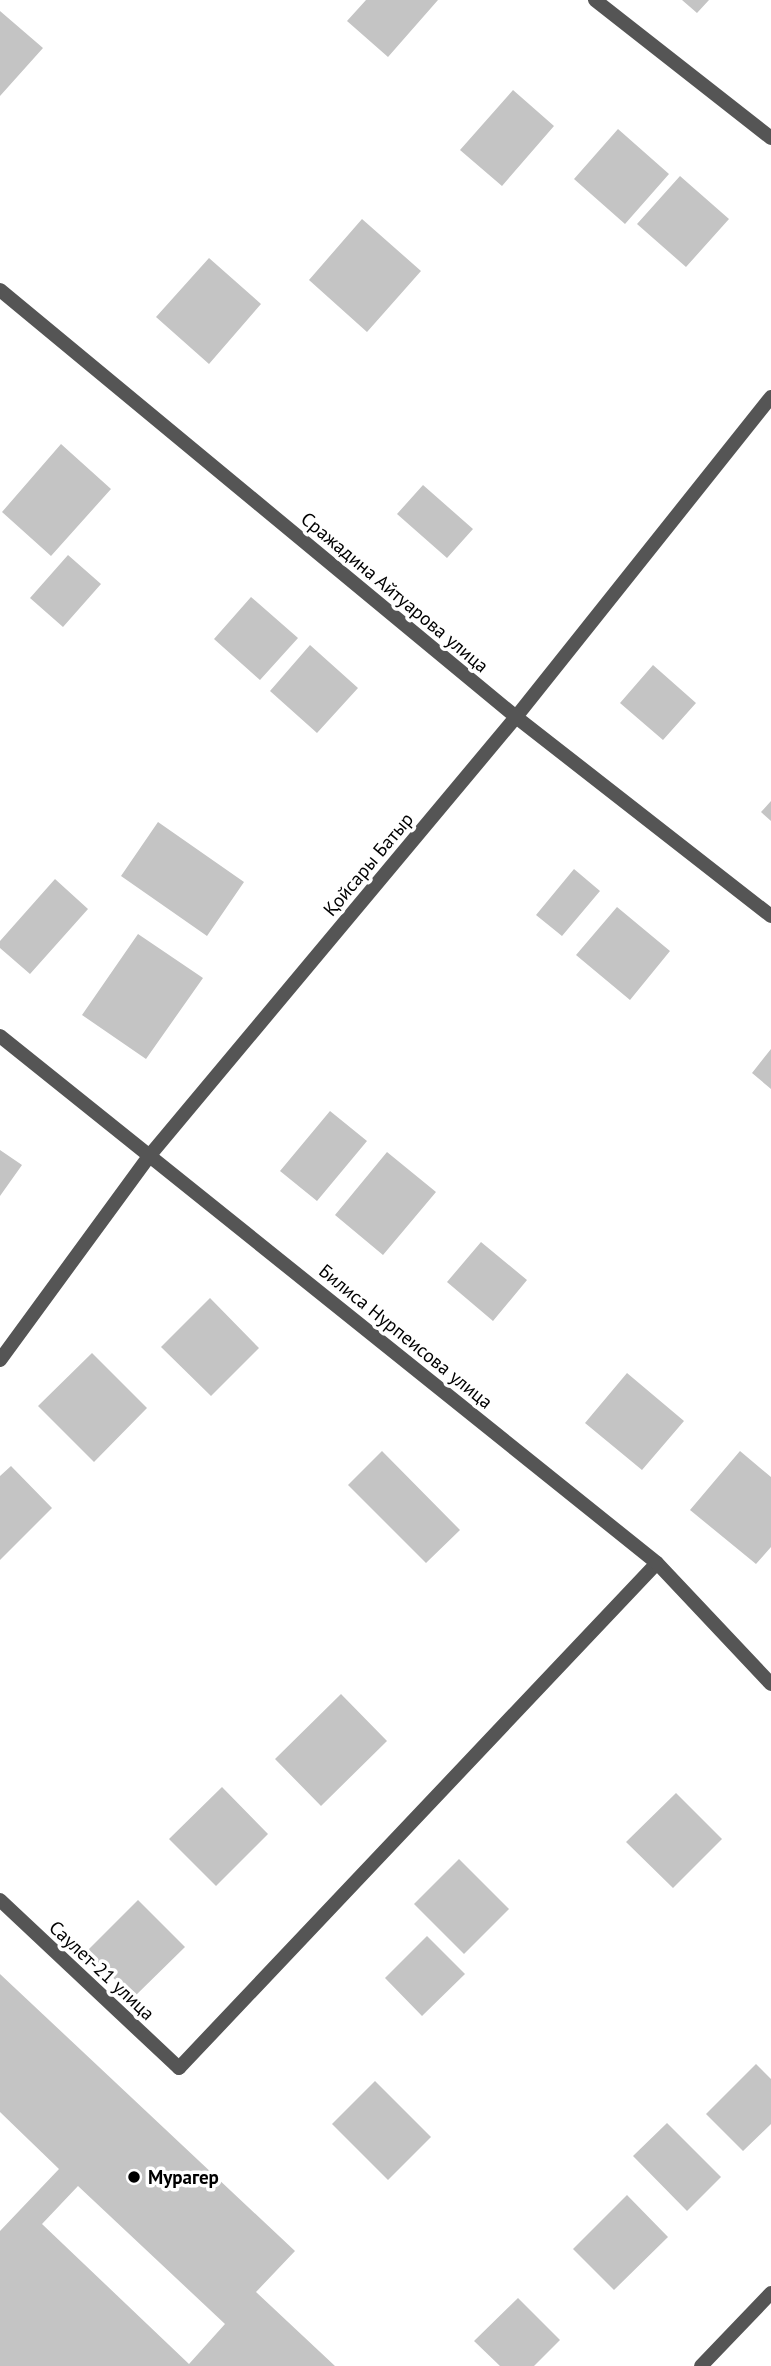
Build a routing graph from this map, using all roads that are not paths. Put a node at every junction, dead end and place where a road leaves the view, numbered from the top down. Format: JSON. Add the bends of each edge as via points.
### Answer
{"nodes":[{"id":1,"x":595,"y":0,"type":"edge"},
{"id":2,"x":771,"y":138,"type":"edge"},
{"id":3,"x":0,"y":290,"type":"edge"},
{"id":4,"x":771,"y":397,"type":"edge"},
{"id":5,"x":516,"y":717,"type":"junction"},
{"id":6,"x":771,"y":916,"type":"edge"},
{"id":7,"x":0,"y":1036,"type":"edge"},
{"id":8,"x":150,"y":1155,"type":"junction"},
{"id":9,"x":0,"y":1360,"type":"edge"},
{"id":10,"x":657,"y":1563,"type":"junction"},
{"id":11,"x":771,"y":1684,"type":"edge"},
{"id":12,"x":0,"y":1900,"type":"edge"},
{"id":13,"x":771,"y":2293,"type":"edge"},
{"id":14,"x":701,"y":2366,"type":"edge"}],
"edges":[{"from":1,"to":2,"type":"street"},
{"from":3,"to":5,"type":"street","name":"Сражадина Айтуарова улица"},
{"from":4,"to":5,"type":"street","name":"Қойсары Батыр"},
{"from":5,"to":6,"type":"street","name":"Сражадина Айтуарова улица"},
{"from":5,"to":8,"type":"street","name":"Қойсары Батыр"},
{"from":7,"to":8,"type":"street","name":"Билиса Нурпеисова улица"},
{"from":8,"to":9,"type":"street","name":"Қойсары Батыр"},
{"from":8,"to":10,"type":"street","name":"Билиса Нурпеисова улица"},
{"from":10,"to":11,"type":"street","name":"Билиса Нурпеисова улица"},
{"from":10,"to":12,"type":"street","name":"Саулет-21 улица","via":[[178,2068]]},
{"from":13,"to":14,"type":"street"}]}
